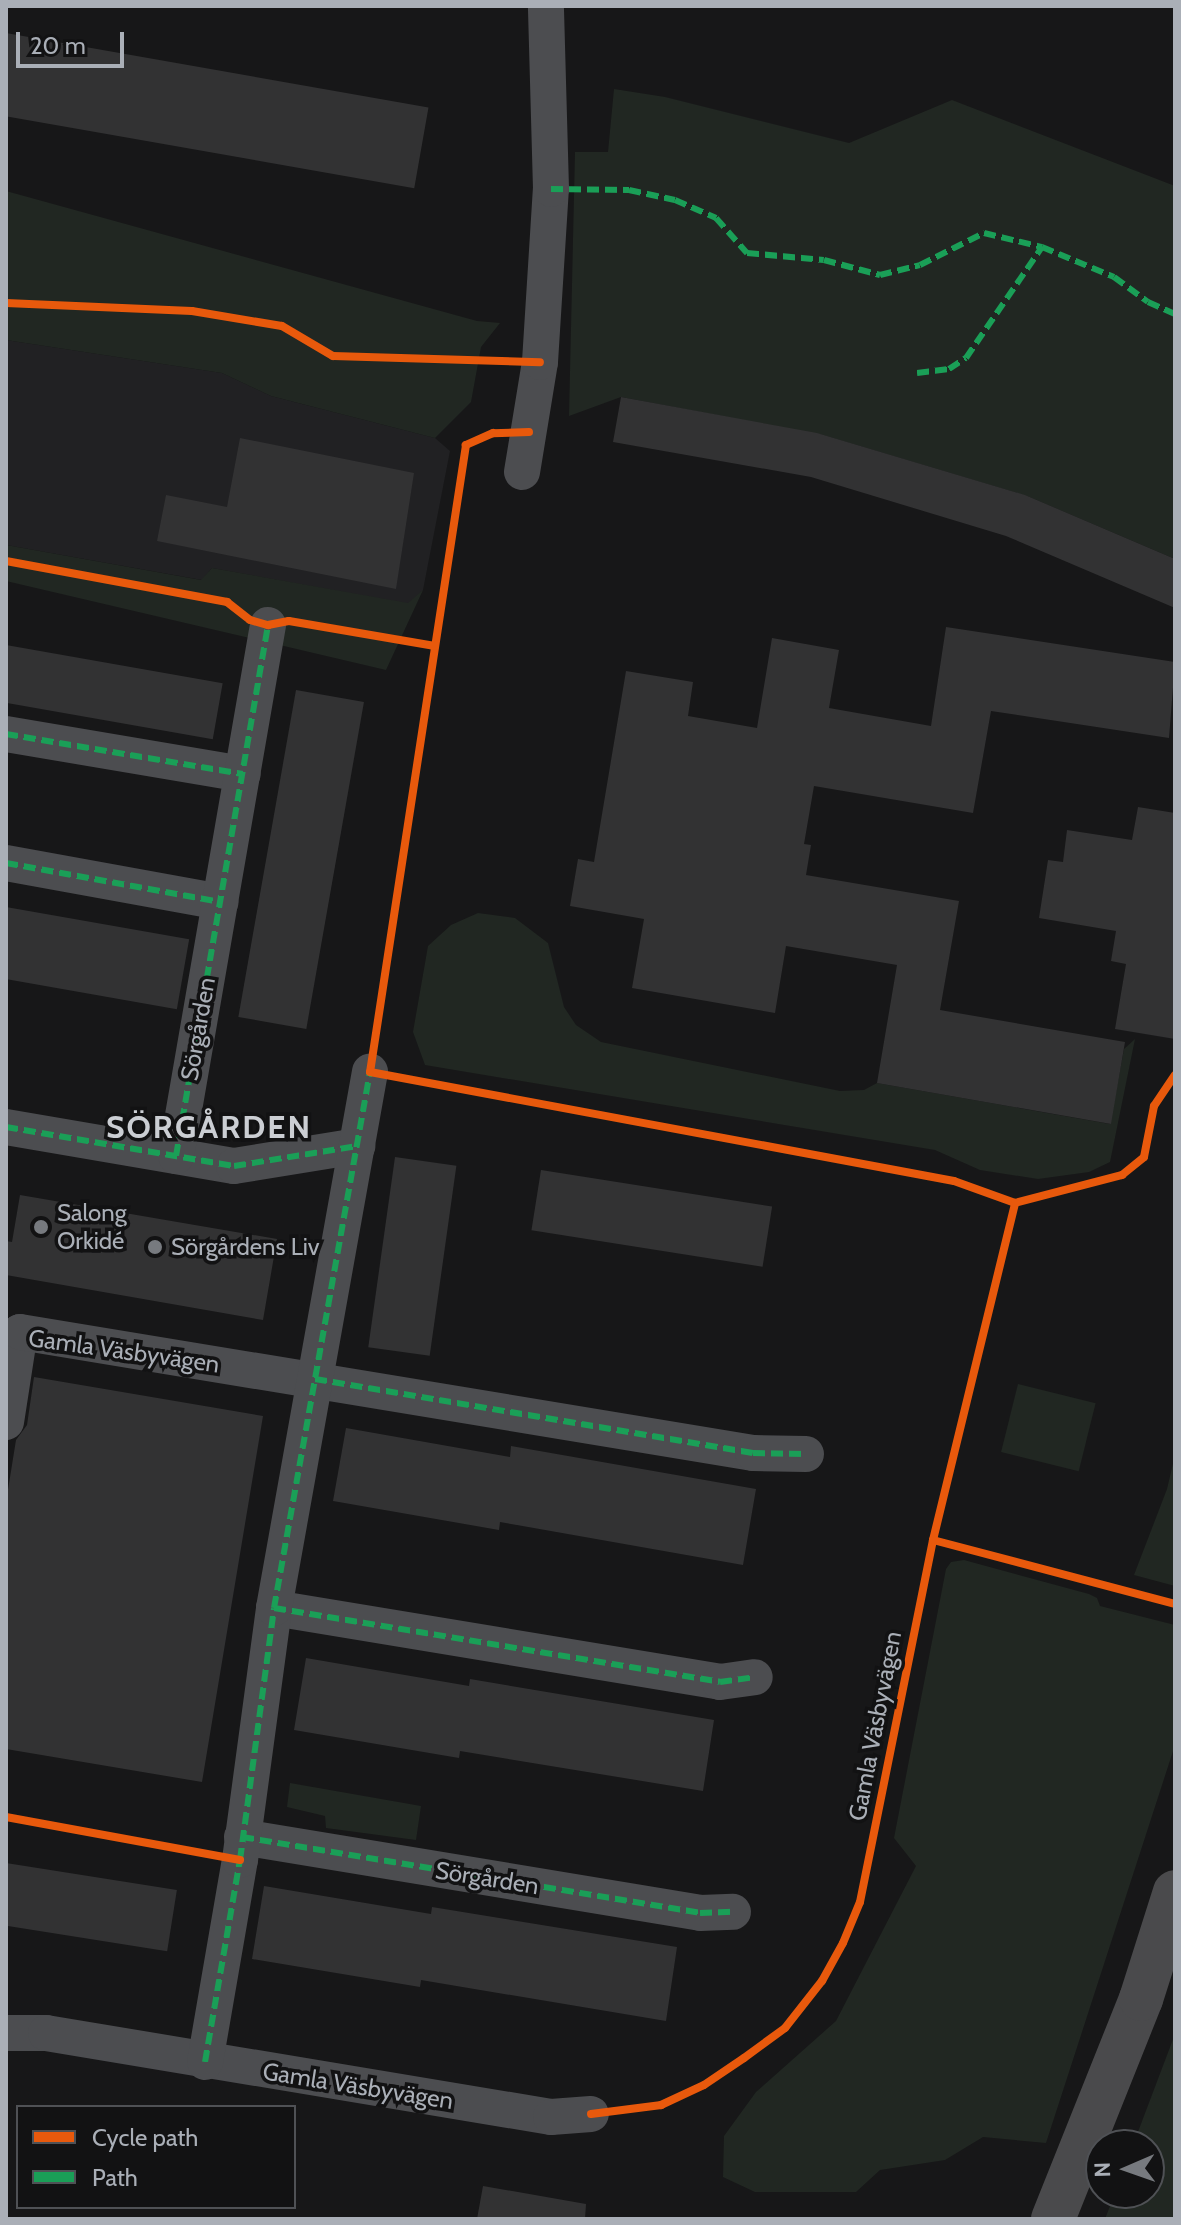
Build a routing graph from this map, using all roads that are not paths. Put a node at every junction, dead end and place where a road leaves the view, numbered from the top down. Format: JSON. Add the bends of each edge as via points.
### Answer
{"nodes":[{"id":1,"x":543,"y":7,"type":"edge"},
{"id":2,"x":522,"y":472,"type":"dead end"},
{"id":3,"x":268,"y":625,"type":"dead end"},
{"id":4,"x":6,"y":734,"type":"edge"},
{"id":5,"x":243,"y":774,"type":"junction"},
{"id":6,"x":6,"y":863,"type":"edge"},
{"id":7,"x":220,"y":902,"type":"junction"},
{"id":8,"x":370,"y":1072,"type":"dead end"},
{"id":9,"x":6,"y":1127,"type":"edge"},
{"id":10,"x":357,"y":1146,"type":"junction"},
{"id":11,"x":176,"y":1156,"type":"junction"},
{"id":12,"x":315,"y":1379,"type":"junction"},
{"id":13,"x":6,"y":1422,"type":"edge"},
{"id":14,"x":806,"y":1454,"type":"dead end"},
{"id":15,"x":274,"y":1608,"type":"junction"},
{"id":16,"x":755,"y":1677,"type":"dead end"},
{"id":17,"x":242,"y":1837,"type":"junction"},
{"id":18,"x":1175,"y":1892,"type":"edge"},
{"id":19,"x":733,"y":1912,"type":"dead end"},
{"id":20,"x":6,"y":2033,"type":"edge"},
{"id":21,"x":205,"y":2062,"type":"junction"},
{"id":22,"x":591,"y":2114,"type":"dead end"},
{"id":23,"x":1053,"y":2219,"type":"edge"}],
"edges":[{"from":1,"to":2,"type":"street","via":[[551,189],[540,362]]},
{"from":3,"to":5,"type":"street","name":"Sörgården"},
{"from":4,"to":5,"type":"street"},
{"from":5,"to":7,"type":"street","name":"Sörgården"},
{"from":6,"to":7,"type":"street"},
{"from":7,"to":11,"type":"street","name":"Sörgården"},
{"from":8,"to":10,"type":"street"},
{"from":9,"to":11,"type":"street"},
{"from":10,"to":11,"type":"street","via":[[234,1166]]},
{"from":10,"to":12,"type":"street"},
{"from":12,"to":13,"type":"street","name":"Gamla Väsbyvägen","via":[[20,1332]]},
{"from":12,"to":14,"type":"street","via":[[753,1453]]},
{"from":12,"to":15,"type":"street"},
{"from":15,"to":16,"type":"street","via":[[720,1682]]},
{"from":15,"to":17,"type":"street"},
{"from":17,"to":19,"type":"street","name":"Sörgården","via":[[700,1913]]},
{"from":17,"to":21,"type":"street"},
{"from":18,"to":23,"type":"main road","via":[[1141,1999]]},
{"from":20,"to":21,"type":"street","name":"Gamla Väsbyvägen","via":[[46,2033]]},
{"from":21,"to":22,"type":"street","name":"Gamla Väsbyvägen","via":[[551,2117]]}]}
